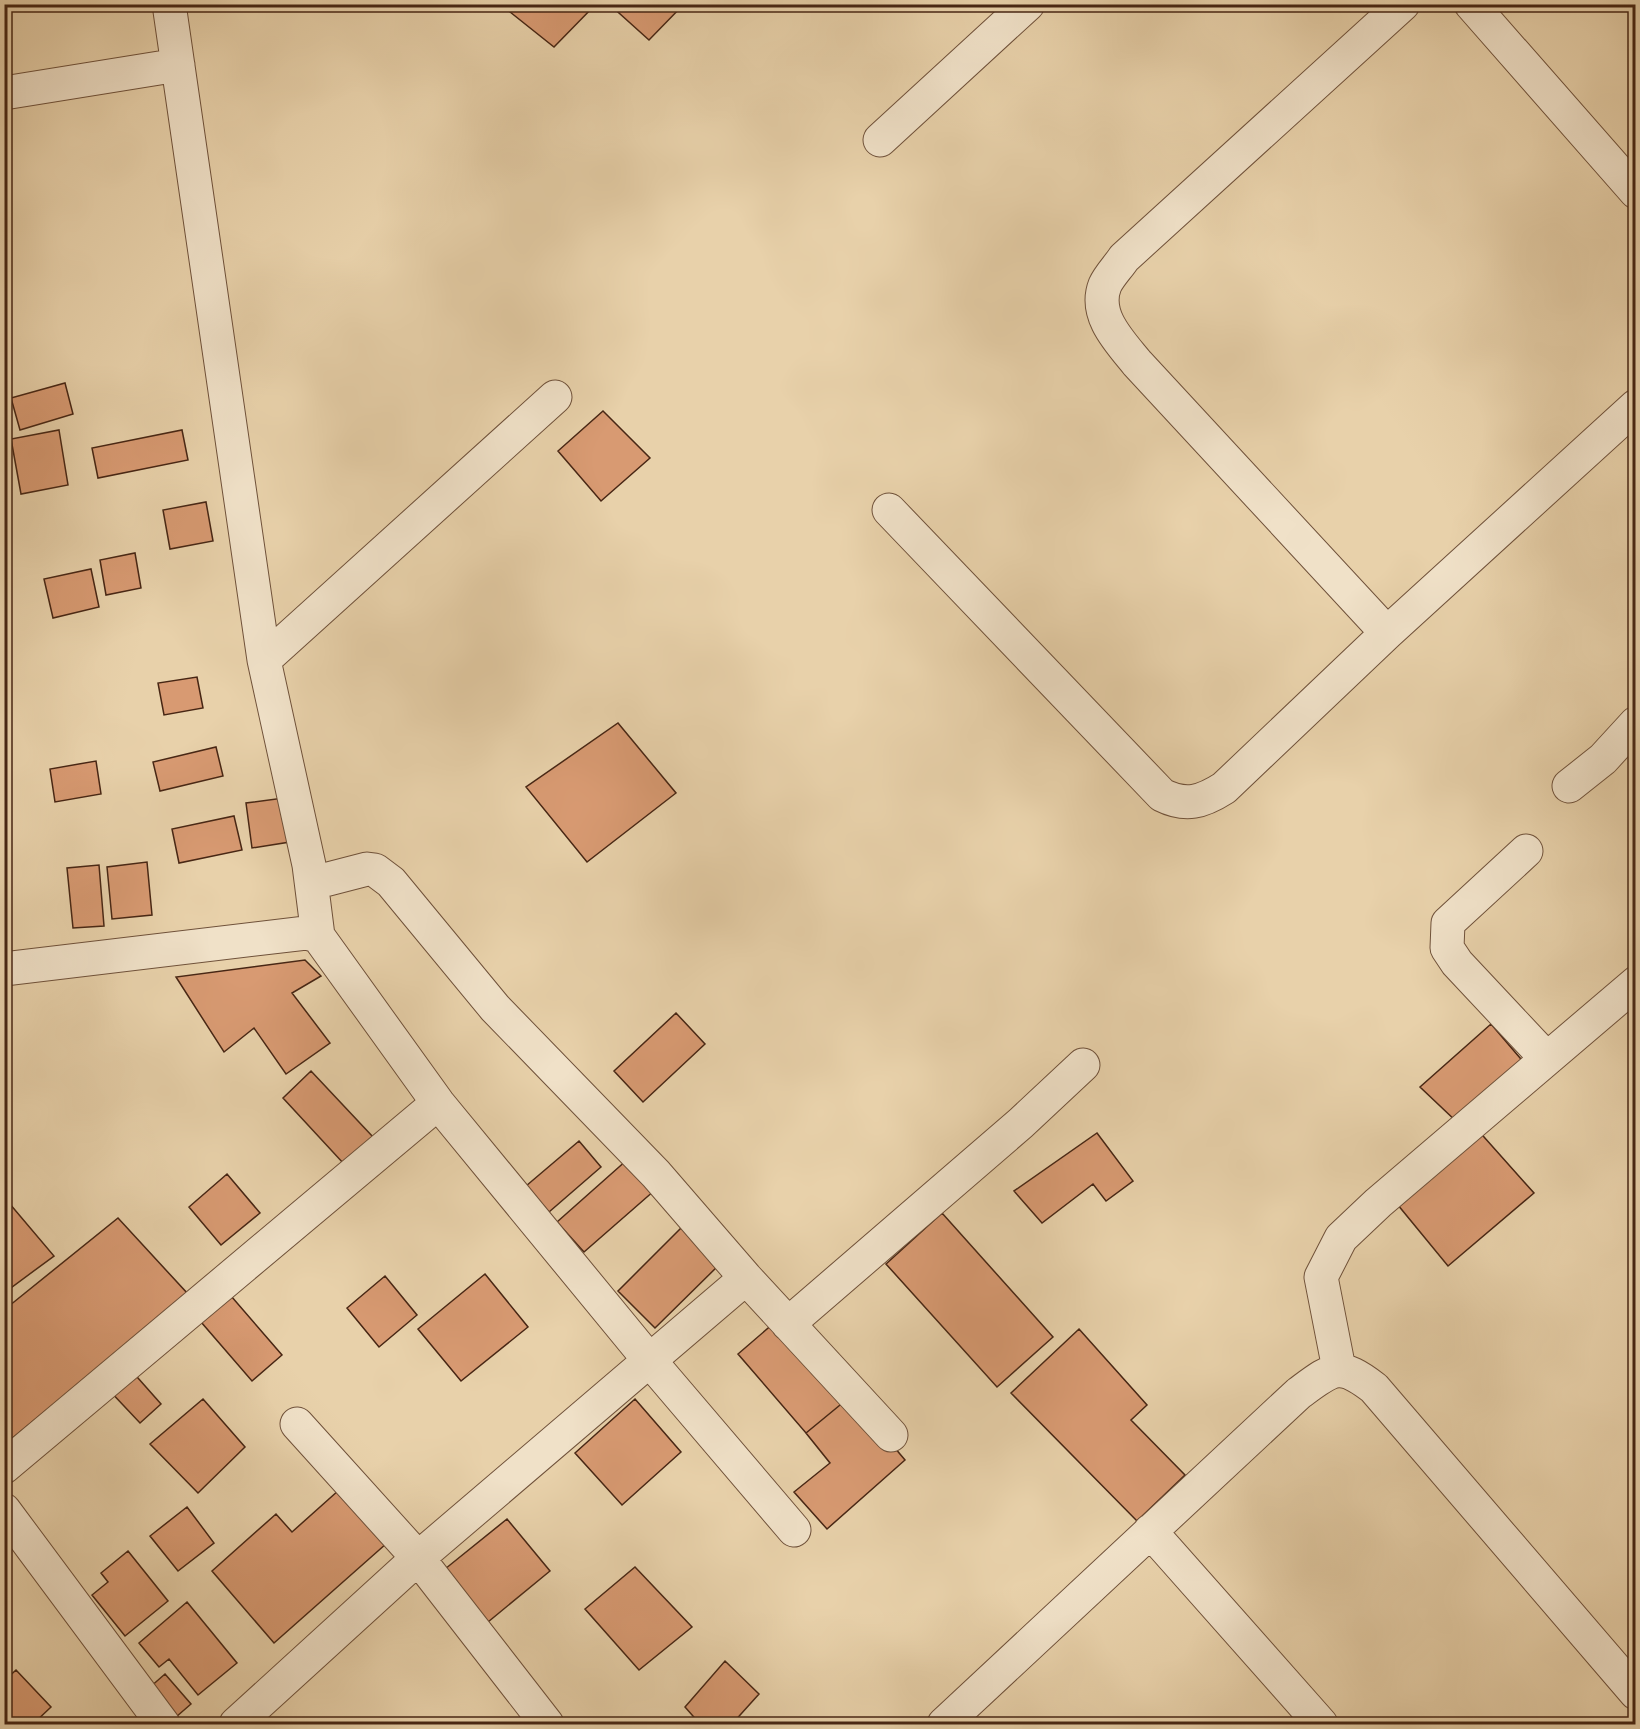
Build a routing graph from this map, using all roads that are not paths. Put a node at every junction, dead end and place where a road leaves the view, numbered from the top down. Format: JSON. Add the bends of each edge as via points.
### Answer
{"nodes":[{"id":1,"x":169,"y":4,"type":"edge"},
{"id":2,"x":1028,"y":4,"type":"edge"},
{"id":3,"x":1403,"y":4,"type":"edge"},
{"id":4,"x":1471,"y":4,"type":"edge"},
{"id":5,"x":178,"y":65,"type":"junction"},
{"id":6,"x":4,"y":93,"type":"edge"},
{"id":7,"x":880,"y":140,"type":"dead end"},
{"id":8,"x":1635,"y":192,"type":"edge"},
{"id":9,"x":555,"y":397,"type":"dead end"},
{"id":10,"x":1635,"y":406,"type":"edge"},
{"id":11,"x":889,"y":510,"type":"dead end"},
{"id":12,"x":1387,"y":633,"type":"junction"},
{"id":13,"x":264,"y":660,"type":"junction"},
{"id":14,"x":1635,"y":723,"type":"edge"},
{"id":15,"x":1569,"y":786,"type":"dead end"},
{"id":16,"x":1526,"y":851,"type":"dead end"},
{"id":17,"x":312,"y":883,"type":"junction"},
{"id":18,"x":318,"y":936,"type":"junction"},
{"id":19,"x":5,"y":961,"type":"edge"},
{"id":20,"x":1635,"y":983,"type":"edge"},
{"id":21,"x":1547,"y":1059,"type":"junction"},
{"id":22,"x":1083,"y":1065,"type":"dead end"},
{"id":23,"x":438,"y":1103,"type":"junction"},
{"id":24,"x":746,"y":1278,"type":"junction"},
{"id":25,"x":788,"y":1324,"type":"junction"},
{"id":26,"x":650,"y":1361,"type":"junction"},
{"id":27,"x":1339,"y":1369,"type":"junction"},
{"id":28,"x":297,"y":1424,"type":"dead end"},
{"id":29,"x":891,"y":1435,"type":"dead end"},
{"id":30,"x":4,"y":1467,"type":"edge"},
{"id":31,"x":4,"y":1510,"type":"edge"},
{"id":32,"x":794,"y":1530,"type":"dead end"},
{"id":33,"x":1150,"y":1532,"type":"junction"},
{"id":34,"x":418,"y":1558,"type":"junction"},
{"id":35,"x":1635,"y":1693,"type":"edge"},
{"id":36,"x":163,"y":1725,"type":"edge"},
{"id":37,"x":236,"y":1725,"type":"edge"},
{"id":38,"x":547,"y":1725,"type":"edge"},
{"id":39,"x":944,"y":1725,"type":"edge"},
{"id":40,"x":1321,"y":1725,"type":"edge"}],
"edges":[{"from":1,"to":5,"type":"street"},
{"from":2,"to":7,"type":"street"},
{"from":3,"to":12,"type":"street","via":[[1124,258],[1105,286],[1102,311],[1137,363]]},
{"from":4,"to":8,"type":"street"},
{"from":5,"to":6,"type":"street"},
{"from":5,"to":13,"type":"street"},
{"from":9,"to":13,"type":"street"},
{"from":10,"to":12,"type":"street"},
{"from":11,"to":12,"type":"street","via":[[1162,795],[1179,803],[1208,798],[1224,789]]},
{"from":13,"to":17,"type":"street"},
{"from":14,"to":15,"type":"street","via":[[1603,759]]},
{"from":16,"to":21,"type":"street","via":[[1448,923],[1446,948]]},
{"from":17,"to":18,"type":"street"},
{"from":17,"to":24,"type":"street","via":[[367,869],[383,874],[495,1008],[656,1174]]},
{"from":18,"to":19,"type":"street","via":[[306,933]]},
{"from":18,"to":23,"type":"street"},
{"from":20,"to":21,"type":"street"},
{"from":21,"to":27,"type":"street","via":[[1341,1238],[1321,1277]]},
{"from":22,"to":25,"type":"street"},
{"from":23,"to":26,"type":"street"},
{"from":23,"to":30,"type":"street"},
{"from":24,"to":25,"type":"street"},
{"from":24,"to":26,"type":"street"},
{"from":25,"to":29,"type":"street"},
{"from":26,"to":32,"type":"street"},
{"from":26,"to":34,"type":"street"},
{"from":27,"to":33,"type":"street","via":[[1299,1393]]},
{"from":27,"to":35,"type":"street","via":[[1354,1372],[1374,1388]]},
{"from":28,"to":34,"type":"street"},
{"from":31,"to":36,"type":"street"},
{"from":33,"to":39,"type":"street"},
{"from":33,"to":40,"type":"street"},
{"from":34,"to":37,"type":"street"},
{"from":34,"to":38,"type":"street"}]}
